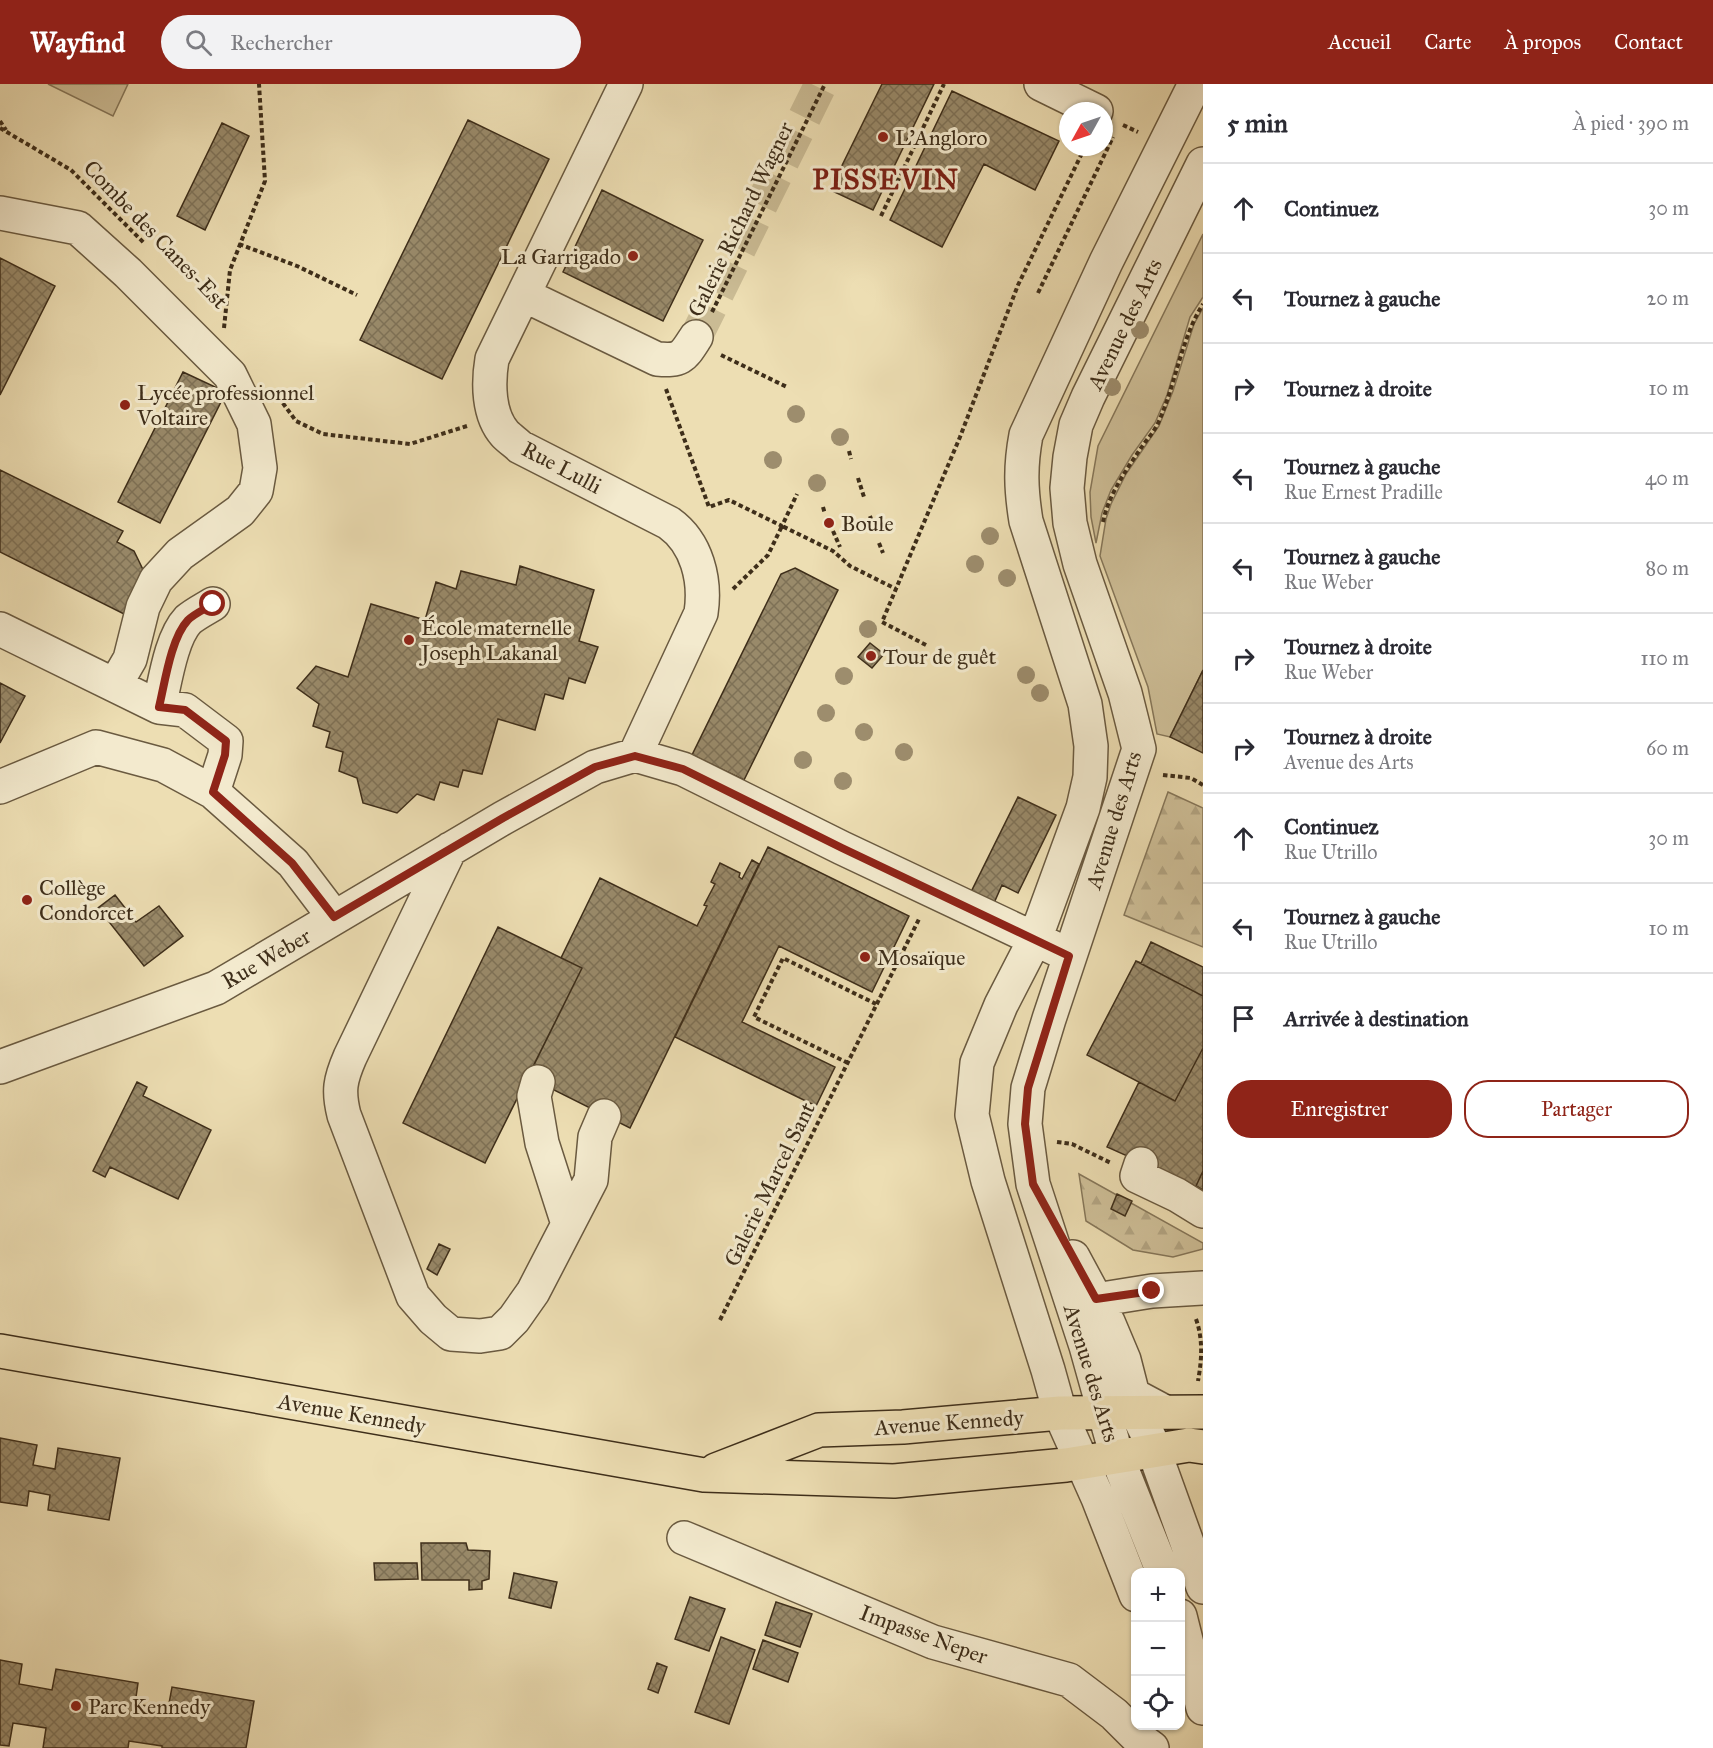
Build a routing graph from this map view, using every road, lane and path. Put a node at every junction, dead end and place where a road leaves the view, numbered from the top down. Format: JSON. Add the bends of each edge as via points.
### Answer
{"nodes":[{"id":1,"x":259,"y":84,"type":"edge"},
{"id":2,"x":626,"y":84,"type":"edge"},
{"id":3,"x":825,"y":84,"type":"edge"},
{"id":4,"x":944,"y":84,"type":"edge"},
{"id":5,"x":1041,"y":84,"type":"edge"},
{"id":6,"x":1195,"y":84,"type":"edge"},
{"id":7,"x":1077,"y":102,"type":"edge"},
{"id":8,"x":0,"y":122,"type":"edge"},
{"id":9,"x":0,"y":128,"type":"edge"},
{"id":10,"x":7,"y":131,"type":"junction"},
{"id":11,"x":1081,"y":156,"type":"edge"},
{"id":12,"x":1104,"y":156,"type":"edge"},
{"id":13,"x":1203,"y":164,"type":"edge"},
{"id":14,"x":0,"y":213,"type":"edge"},
{"id":15,"x":881,"y":216,"type":"dead end"},
{"id":16,"x":238,"y":244,"type":"junction"},
{"id":17,"x":152,"y":251,"type":"dead end"},
{"id":18,"x":1038,"y":293,"type":"dead end"},
{"id":19,"x":357,"y":295,"type":"dead end"},
{"id":20,"x":524,"y":295,"type":"junction"},
{"id":21,"x":1203,"y":304,"type":"edge"},
{"id":22,"x":216,"y":319,"type":"dead end"},
{"id":23,"x":224,"y":328,"type":"junction"},
{"id":24,"x":231,"y":335,"type":"dead end"},
{"id":25,"x":693,"y":344,"type":"junction"},
{"id":26,"x":269,"y":384,"type":"dead end"},
{"id":27,"x":787,"y":387,"type":"dead end"},
{"id":28,"x":476,"y":423,"type":"dead end"},
{"id":29,"x":849,"y":451,"type":"dead end"},
{"id":30,"x":851,"y":459,"type":"dead end"},
{"id":31,"x":858,"y":478,"type":"dead end"},
{"id":32,"x":797,"y":494,"type":"dead end"},
{"id":33,"x":864,"y":497,"type":"dead end"},
{"id":34,"x":823,"y":507,"type":"dead end"},
{"id":35,"x":825,"y":514,"type":"dead end"},
{"id":36,"x":870,"y":516,"type":"dead end"},
{"id":37,"x":873,"y":525,"type":"dead end"},
{"id":38,"x":782,"y":526,"type":"junction"},
{"id":39,"x":1102,"y":526,"type":"dead end"},
{"id":40,"x":833,"y":531,"type":"dead end"},
{"id":41,"x":879,"y":543,"type":"dead end"},
{"id":42,"x":840,"y":547,"type":"dead end"},
{"id":43,"x":883,"y":553,"type":"dead end"},
{"id":44,"x":754,"y":568,"type":"dead end"},
{"id":45,"x":896,"y":589,"type":"junction"},
{"id":46,"x":213,"y":604,"type":"dead end"},
{"id":47,"x":0,"y":629,"type":"edge"},
{"id":48,"x":926,"y":645,"type":"dead end"},
{"id":49,"x":115,"y":686,"type":"junction"},
{"id":50,"x":159,"y":707,"type":"junction"},
{"id":51,"x":635,"y":756,"type":"junction"},
{"id":52,"x":1157,"y":774,"type":"dead end"},
{"id":53,"x":1203,"y":785,"type":"edge"},
{"id":54,"x":0,"y":787,"type":"edge"},
{"id":55,"x":213,"y":792,"type":"junction"},
{"id":56,"x":450,"y":849,"type":"junction"},
{"id":57,"x":933,"y":891,"type":"junction"},
{"id":58,"x":334,"y":917,"type":"junction"},
{"id":59,"x":1035,"y":939,"type":"junction"},
{"id":60,"x":1069,"y":956,"type":"junction"},
{"id":61,"x":877,"y":1005,"type":"junction"},
{"id":62,"x":848,"y":1063,"type":"junction"},
{"id":63,"x":0,"y":1066,"type":"edge"},
{"id":64,"x":538,"y":1082,"type":"dead end"},
{"id":65,"x":604,"y":1116,"type":"dead end"},
{"id":66,"x":1057,"y":1142,"type":"dead end"},
{"id":67,"x":1129,"y":1165,"type":"joint"},
{"id":68,"x":1203,"y":1211,"type":"edge"},
{"id":69,"x":568,"y":1224,"type":"junction"},
{"id":70,"x":1084,"y":1301,"type":"junction"},
{"id":71,"x":1199,"y":1303,"type":"edge"},
{"id":72,"x":720,"y":1320,"type":"dead end"},
{"id":73,"x":1203,"y":1331,"type":"edge"},
{"id":74,"x":0,"y":1352,"type":"edge"},
{"id":75,"x":1200,"y":1399,"type":"edge"},
{"id":76,"x":1135,"y":1412,"type":"junction"},
{"id":77,"x":1060,"y":1413,"type":"junction"},
{"id":78,"x":1203,"y":1447,"type":"edge"},
{"id":79,"x":1155,"y":1449,"type":"junction"},
{"id":80,"x":1117,"y":1457,"type":"junction"},
{"id":81,"x":1082,"y":1462,"type":"junction"},
{"id":82,"x":704,"y":1475,"type":"junction"},
{"id":83,"x":684,"y":1538,"type":"dead end"},
{"id":84,"x":1161,"y":1568,"type":"edge"},
{"id":85,"x":1131,"y":1583,"type":"edge"},
{"id":86,"x":1203,"y":1587,"type":"edge"},
{"id":87,"x":1182,"y":1622,"type":"edge"},
{"id":88,"x":1203,"y":1708,"type":"edge"},
{"id":89,"x":1161,"y":1730,"type":"edge"},
{"id":90,"x":1152,"y":1748,"type":"edge"},
{"id":91,"x":1158,"y":1748,"type":"edge"}],
"edges":[{"from":1,"to":16,"type":"path","name":"Combe des Canes-Est","via":[[265,182]]},
{"from":2,"to":20,"type":"street","name":"Rue Lulli"},
{"from":3,"to":25,"type":"path","name":"Galerie Richard Wagner"},
{"from":4,"to":15,"type":"path"},
{"from":5,"to":7,"type":"street"},
{"from":6,"to":59,"type":"street","via":[[1026,435],[1021,491],[1026,521],[1083,696],[1091,746],[1083,808]]},
{"from":8,"to":10,"type":"path"},
{"from":9,"to":10,"type":"path","name":"Combe des Canes-Est"},
{"from":10,"to":17,"type":"path","name":"Combe des Canes-Est","via":[[71,170]]},
{"from":11,"to":45,"type":"path","via":[[1018,285]]},
{"from":12,"to":18,"type":"path"},
{"from":13,"to":60,"type":"street","name":"Avenue des Arts","via":[[1088,397],[1076,425],[1070,457],[1067,488],[1072,533],[1125,693],[1138,749]]},
{"from":14,"to":49,"type":"street","via":[[78,228],[230,375],[254,424],[260,468],[256,491],[240,511],[180,554],[156,580],[143,607],[130,659]]},
{"from":16,"to":19,"type":"path","via":[[297,266]]},
{"from":16,"to":23,"type":"path","name":"Combe des Canes-Est","via":[[230,270]]},
{"from":20,"to":25,"type":"street"},
{"from":20,"to":51,"type":"street","name":"Rue Lulli","via":[[492,359],[489,377],[494,412],[504,433],[520,447],[669,523],[681,532],[701,575],[701,613]]},
{"from":21,"to":39,"type":"path","via":[[1192,322],[1157,424],[1125,473]]},
{"from":22,"to":23,"type":"path","name":"Combe des Canes-Est"},
{"from":23,"to":24,"type":"path","name":"Combe des Canes-Est"},
{"from":25,"to":27,"type":"path"},
{"from":25,"to":38,"type":"path","via":[[662,378],[709,507],[729,500]]},
{"from":26,"to":28,"type":"path","via":[[296,421],[323,434],[410,444]]},
{"from":29,"to":30,"type":"path"},
{"from":31,"to":33,"type":"path"},
{"from":32,"to":38,"type":"path"},
{"from":34,"to":35,"type":"path"},
{"from":36,"to":37,"type":"path"},
{"from":38,"to":44,"type":"path","via":[[768,555]]},
{"from":38,"to":45,"type":"path","via":[[833,550],[850,566]]},
{"from":40,"to":42,"type":"path"},
{"from":41,"to":43,"type":"path"},
{"from":45,"to":48,"type":"path","via":[[882,622]]},
{"from":46,"to":50,"type":"street","via":[[188,620],[179,636]]},
{"from":47,"to":49,"type":"street"},
{"from":49,"to":50,"type":"street"},
{"from":50,"to":55,"type":"street","via":[[185,710],[226,741]]},
{"from":51,"to":56,"type":"street","name":"Rue Weber","via":[[595,767]]},
{"from":51,"to":57,"type":"street","via":[[683,769]]},
{"from":52,"to":53,"type":"path","via":[[1191,778]]},
{"from":54,"to":55,"type":"street","via":[[96,747],[163,765]]},
{"from":55,"to":58,"type":"street","via":[[292,863]]},
{"from":56,"to":58,"type":"street","name":"Rue Weber"},
{"from":56,"to":69,"type":"street","via":[[342,1075],[339,1094],[344,1115],[413,1296],[451,1334],[500,1333],[533,1292]]},
{"from":57,"to":59,"type":"street"},
{"from":57,"to":61,"type":"path","name":"Galerie Marcel Sant"},
{"from":58,"to":63,"type":"street","name":"Rue Weber","via":[[216,988]]},
{"from":59,"to":60,"type":"street"},
{"from":59,"to":77,"type":"street","via":[[977,1063],[972,1115],[988,1181]]},
{"from":60,"to":70,"type":"street","name":"Avenue des Arts","via":[[1028,1088],[1025,1124],[1033,1184]]},
{"from":61,"to":62,"type":"path","name":"Galerie Marcel Sant"},
{"from":61,"to":62,"type":"path","via":[[783,958],[754,1017]]},
{"from":62,"to":72,"type":"path","name":"Galerie Marcel Sant"},
{"from":64,"to":69,"type":"street","via":[[534,1096],[542,1143]]},
{"from":65,"to":69,"type":"street","via":[[595,1137],[591,1180]]},
{"from":66,"to":67,"type":"path"},
{"from":67,"to":68,"type":"street","via":[[1137,1176]]},
{"from":70,"to":71,"type":"street","via":[[1152,1291]]},
{"from":70,"to":76,"type":"street","name":"Avenue des Arts"},
{"from":70,"to":76,"type":"street","name":"Avenue des Arts","via":[[1124,1360]]},
{"from":71,"to":73,"type":"path"},
{"from":73,"to":75,"type":"path"},
{"from":74,"to":82,"type":"main road","name":"Avenue Kennedy"},
{"from":75,"to":76,"type":"main road","name":"Avenue Kennedy"},
{"from":76,"to":77,"type":"main road","name":"Avenue Kennedy"},
{"from":76,"to":79,"type":"street"},
{"from":76,"to":80,"type":"street","name":"Avenue des Arts"},
{"from":77,"to":81,"type":"street"},
{"from":77,"to":82,"type":"main road","name":"Avenue Kennedy","via":[[819,1430]]},
{"from":78,"to":79,"type":"main road","name":"Avenue Kennedy"},
{"from":79,"to":80,"type":"main road","name":"Avenue Kennedy"},
{"from":79,"to":86,"type":"street"},
{"from":80,"to":81,"type":"main road","name":"Avenue Kennedy"},
{"from":80,"to":84,"type":"street","name":"Avenue des Arts"},
{"from":81,"to":82,"type":"main road","name":"Avenue Kennedy","via":[[894,1481]]},
{"from":81,"to":85,"type":"street"},
{"from":83,"to":90,"type":"street","name":"Impasse Neper","via":[[933,1642],[1069,1680]]},
{"from":87,"to":88,"type":"street"},
{"from":89,"to":91,"type":"street"}]}
